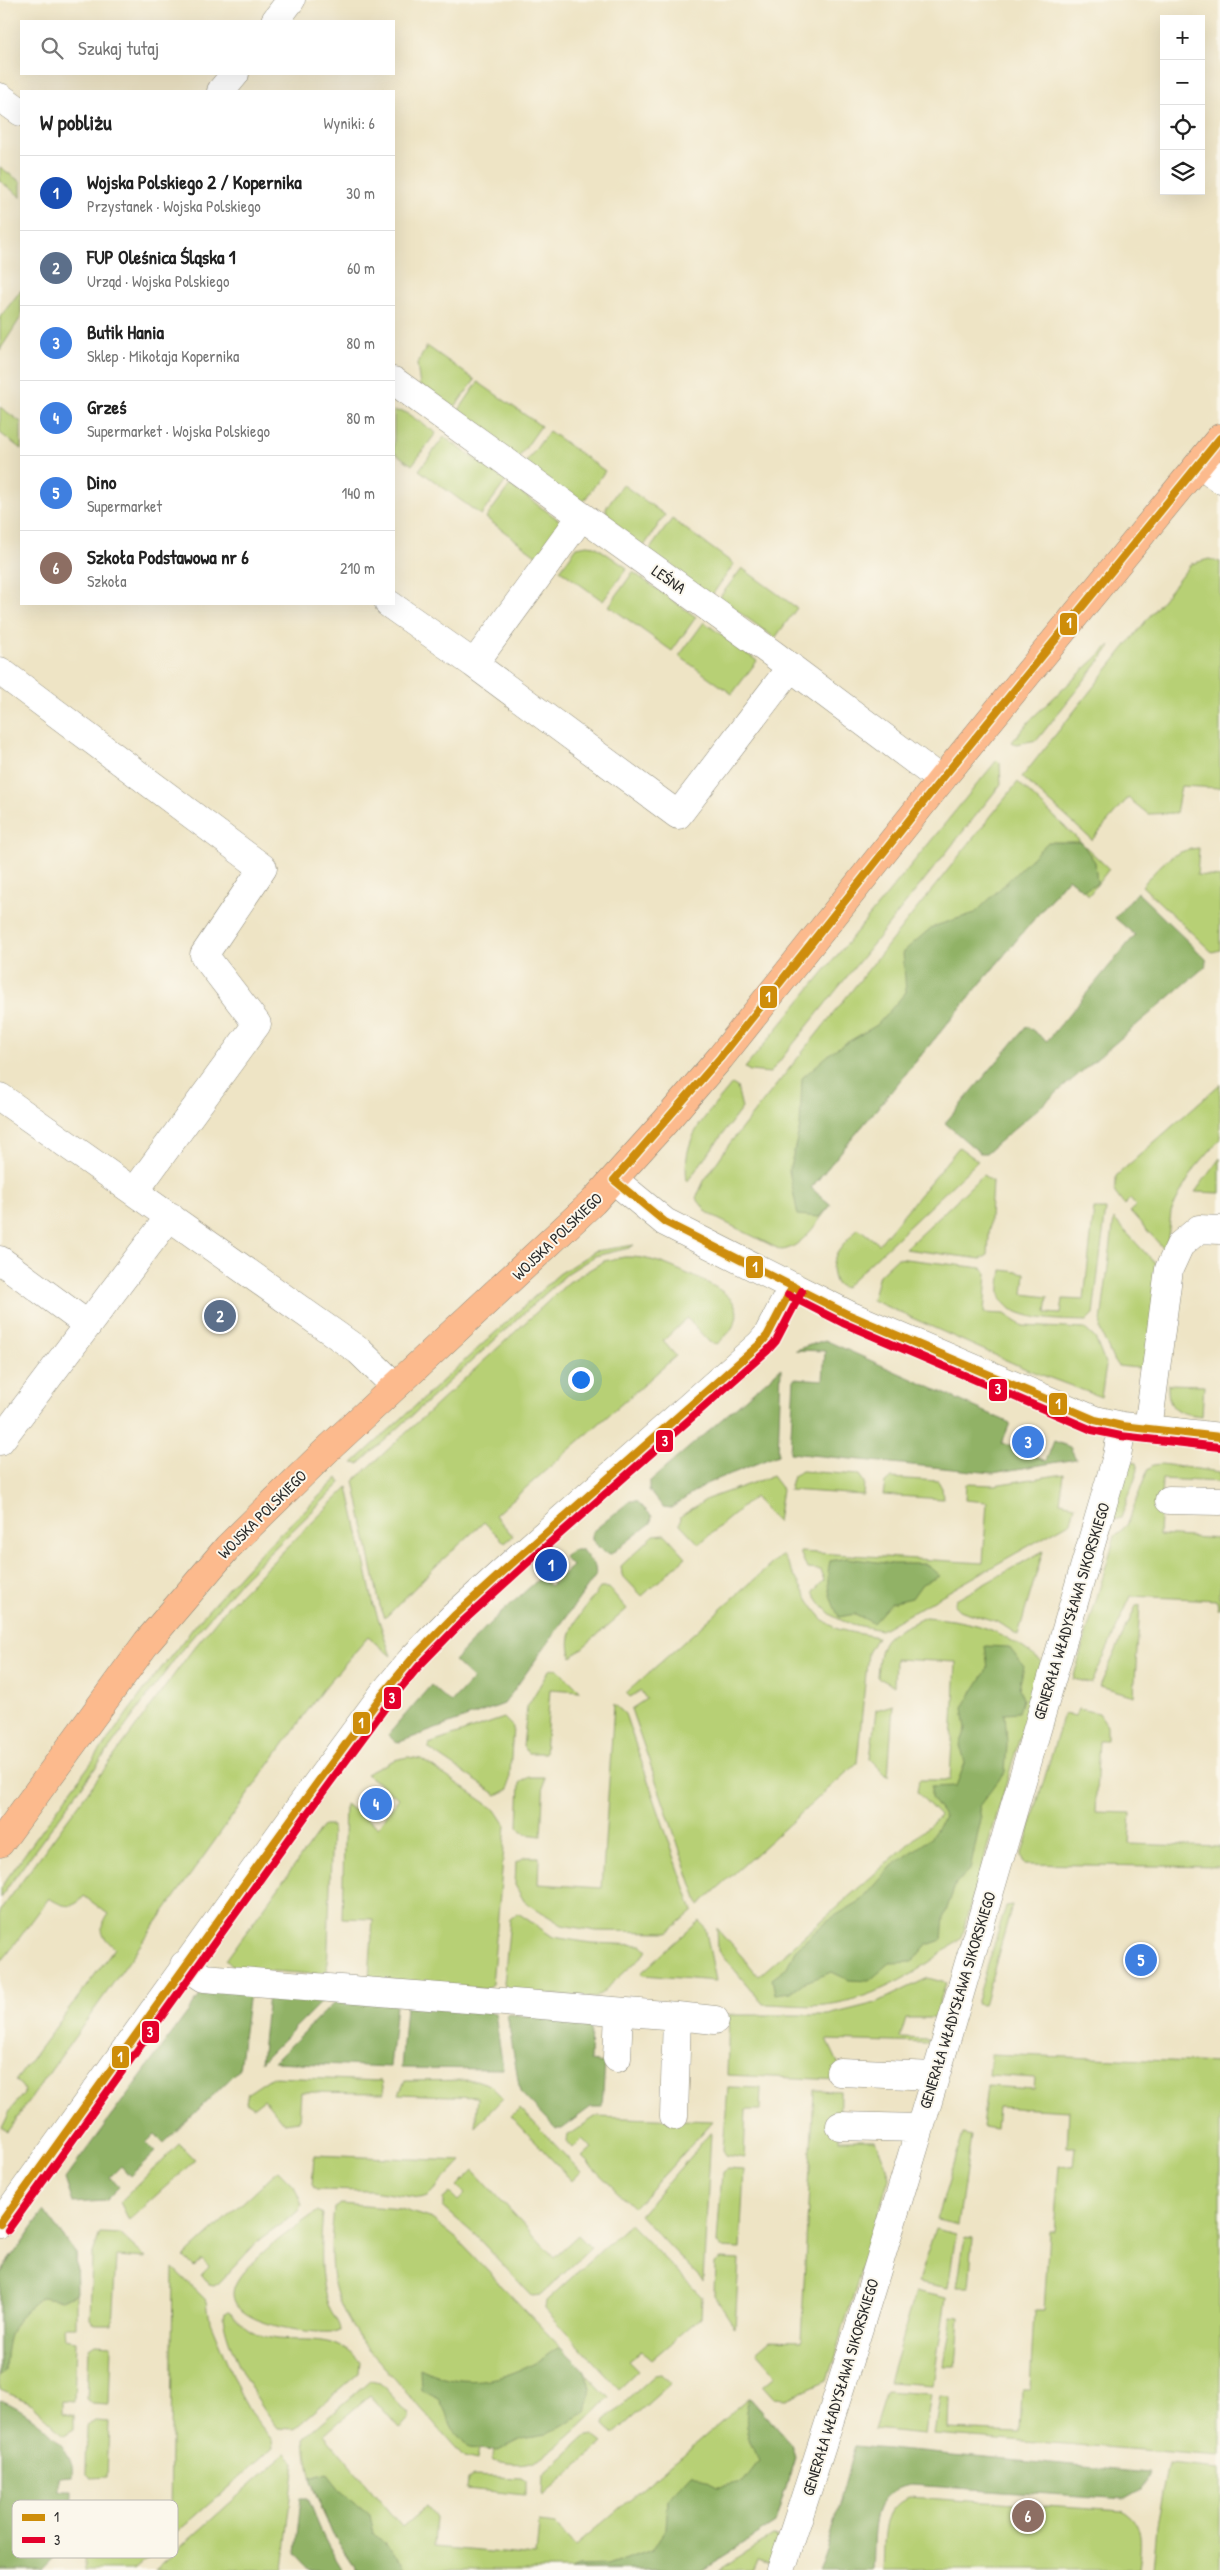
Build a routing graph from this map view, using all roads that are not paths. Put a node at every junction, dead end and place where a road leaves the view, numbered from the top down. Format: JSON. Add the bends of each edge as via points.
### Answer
{"nodes":[{"id":1,"x":291,"y":0,"type":"edge"},
{"id":2,"x":276,"y":20,"type":"edge"},
{"id":3,"x":234,"y":75,"type":"edge"},
{"id":4,"x":222,"y":90,"type":"edge"},
{"id":5,"x":0,"y":97,"type":"edge"},
{"id":6,"x":20,"y":111,"type":"edge"},
{"id":7,"x":395,"y":382,"type":"edge"},
{"id":8,"x":1220,"y":438,"type":"edge"},
{"id":9,"x":1210,"y":471,"type":"edge"},
{"id":10,"x":581,"y":517,"type":"junction"},
{"id":11,"x":391,"y":605,"type":"edge"},
{"id":12,"x":474,"y":664,"type":"junction"},
{"id":13,"x":792,"y":667,"type":"junction"},
{"id":14,"x":0,"y":671,"type":"edge"},
{"id":15,"x":941,"y":780,"type":"junction"},
{"id":16,"x":2,"y":1103,"type":"edge"},
{"id":17,"x":614,"y":1180,"type":"junction"},
{"id":18,"x":135,"y":1190,"type":"junction"},
{"id":19,"x":170,"y":1216,"type":"junction"},
{"id":20,"x":1220,"y":1230,"type":"edge"},
{"id":21,"x":0,"y":1260,"type":"edge"},
{"id":22,"x":793,"y":1286,"type":"junction"},
{"id":23,"x":88,"y":1325,"type":"junction"},
{"id":24,"x":395,"y":1386,"type":"junction"},
{"id":25,"x":1135,"y":1428,"type":"junction"},
{"id":26,"x":1220,"y":1437,"type":"edge"},
{"id":27,"x":0,"y":1441,"type":"edge"},
{"id":28,"x":1170,"y":1500,"type":"dead end"},
{"id":29,"x":1220,"y":1501,"type":"edge"},
{"id":30,"x":0,"y":1843,"type":"edge"},
{"id":31,"x":184,"y":1965,"type":"junction"},
{"id":32,"x":619,"y":2012,"type":"junction"},
{"id":33,"x":677,"y":2016,"type":"junction"},
{"id":34,"x":715,"y":2020,"type":"dead end"},
{"id":35,"x":617,"y":2058,"type":"dead end"},
{"id":36,"x":840,"y":2072,"type":"dead end"},
{"id":37,"x":934,"y":2076,"type":"junction"},
{"id":38,"x":674,"y":2116,"type":"dead end"},
{"id":39,"x":840,"y":2126,"type":"dead end"},
{"id":40,"x":919,"y":2128,"type":"junction"},
{"id":41,"x":0,"y":2224,"type":"edge"},
{"id":42,"x":781,"y":2570,"type":"edge"}],
"edges":[{"from":1,"to":2,"type":"street"},
{"from":3,"to":4,"type":"street"},
{"from":5,"to":6,"type":"street"},
{"from":7,"to":10,"type":"street","name":"LEŚNA"},
{"from":8,"to":9,"type":"main road","name":"WOJSKA POLSKIEGO"},
{"from":9,"to":15,"type":"main road","name":"WOJSKA POLSKIEGO"},
{"from":10,"to":12,"type":"street"},
{"from":10,"to":13,"type":"street","name":"LEŚNA"},
{"from":11,"to":12,"type":"street"},
{"from":12,"to":13,"type":"street","via":[[678,815]]},
{"from":13,"to":15,"type":"street","name":"LEŚNA"},
{"from":14,"to":18,"type":"street","via":[[263,868],[204,955],[257,1024]]},
{"from":15,"to":17,"type":"main road","name":"WOJSKA POLSKIEGO","via":[[720,1058]]},
{"from":16,"to":18,"type":"street"},
{"from":17,"to":22,"type":"street","via":[[666,1222]]},
{"from":17,"to":24,"type":"main road","name":"WOJSKA POLSKIEGO"},
{"from":18,"to":19,"type":"street"},
{"from":19,"to":23,"type":"street"},
{"from":19,"to":24,"type":"street","via":[[359,1351]]},
{"from":20,"to":25,"type":"street","name":"GENERAŁA WŁADYSŁAWA SIKORSKIEGO","via":[[1199,1230],[1180,1245],[1169,1268]]},
{"from":21,"to":23,"type":"street"},
{"from":22,"to":25,"type":"street","via":[[847,1314],[1095,1420]]},
{"from":22,"to":31,"type":"street","via":[[760,1344],[519,1556],[412,1659],[382,1695]]},
{"from":23,"to":27,"type":"street"},
{"from":24,"to":30,"type":"main road","name":"WOJSKA POLSKIEGO","via":[[275,1500],[183,1597]]},
{"from":25,"to":26,"type":"street"},
{"from":25,"to":37,"type":"street","name":"GENERAŁA WŁADYSŁAWA SIKORSKIEGO","via":[[1118,1456]]},
{"from":28,"to":29,"type":"street"},
{"from":31,"to":32,"type":"street","via":[[204,1978]]},
{"from":31,"to":41,"type":"street"},
{"from":32,"to":33,"type":"street"},
{"from":32,"to":35,"type":"street"},
{"from":33,"to":34,"type":"street"},
{"from":33,"to":38,"type":"street"},
{"from":36,"to":37,"type":"street"},
{"from":37,"to":40,"type":"street","name":"GENERAŁA WŁADYSŁAWA SIKORSKIEGO"},
{"from":39,"to":40,"type":"street"},
{"from":40,"to":42,"type":"street","name":"GENERAŁA WŁADYSŁAWA SIKORSKIEGO","via":[[827,2434]]}]}
